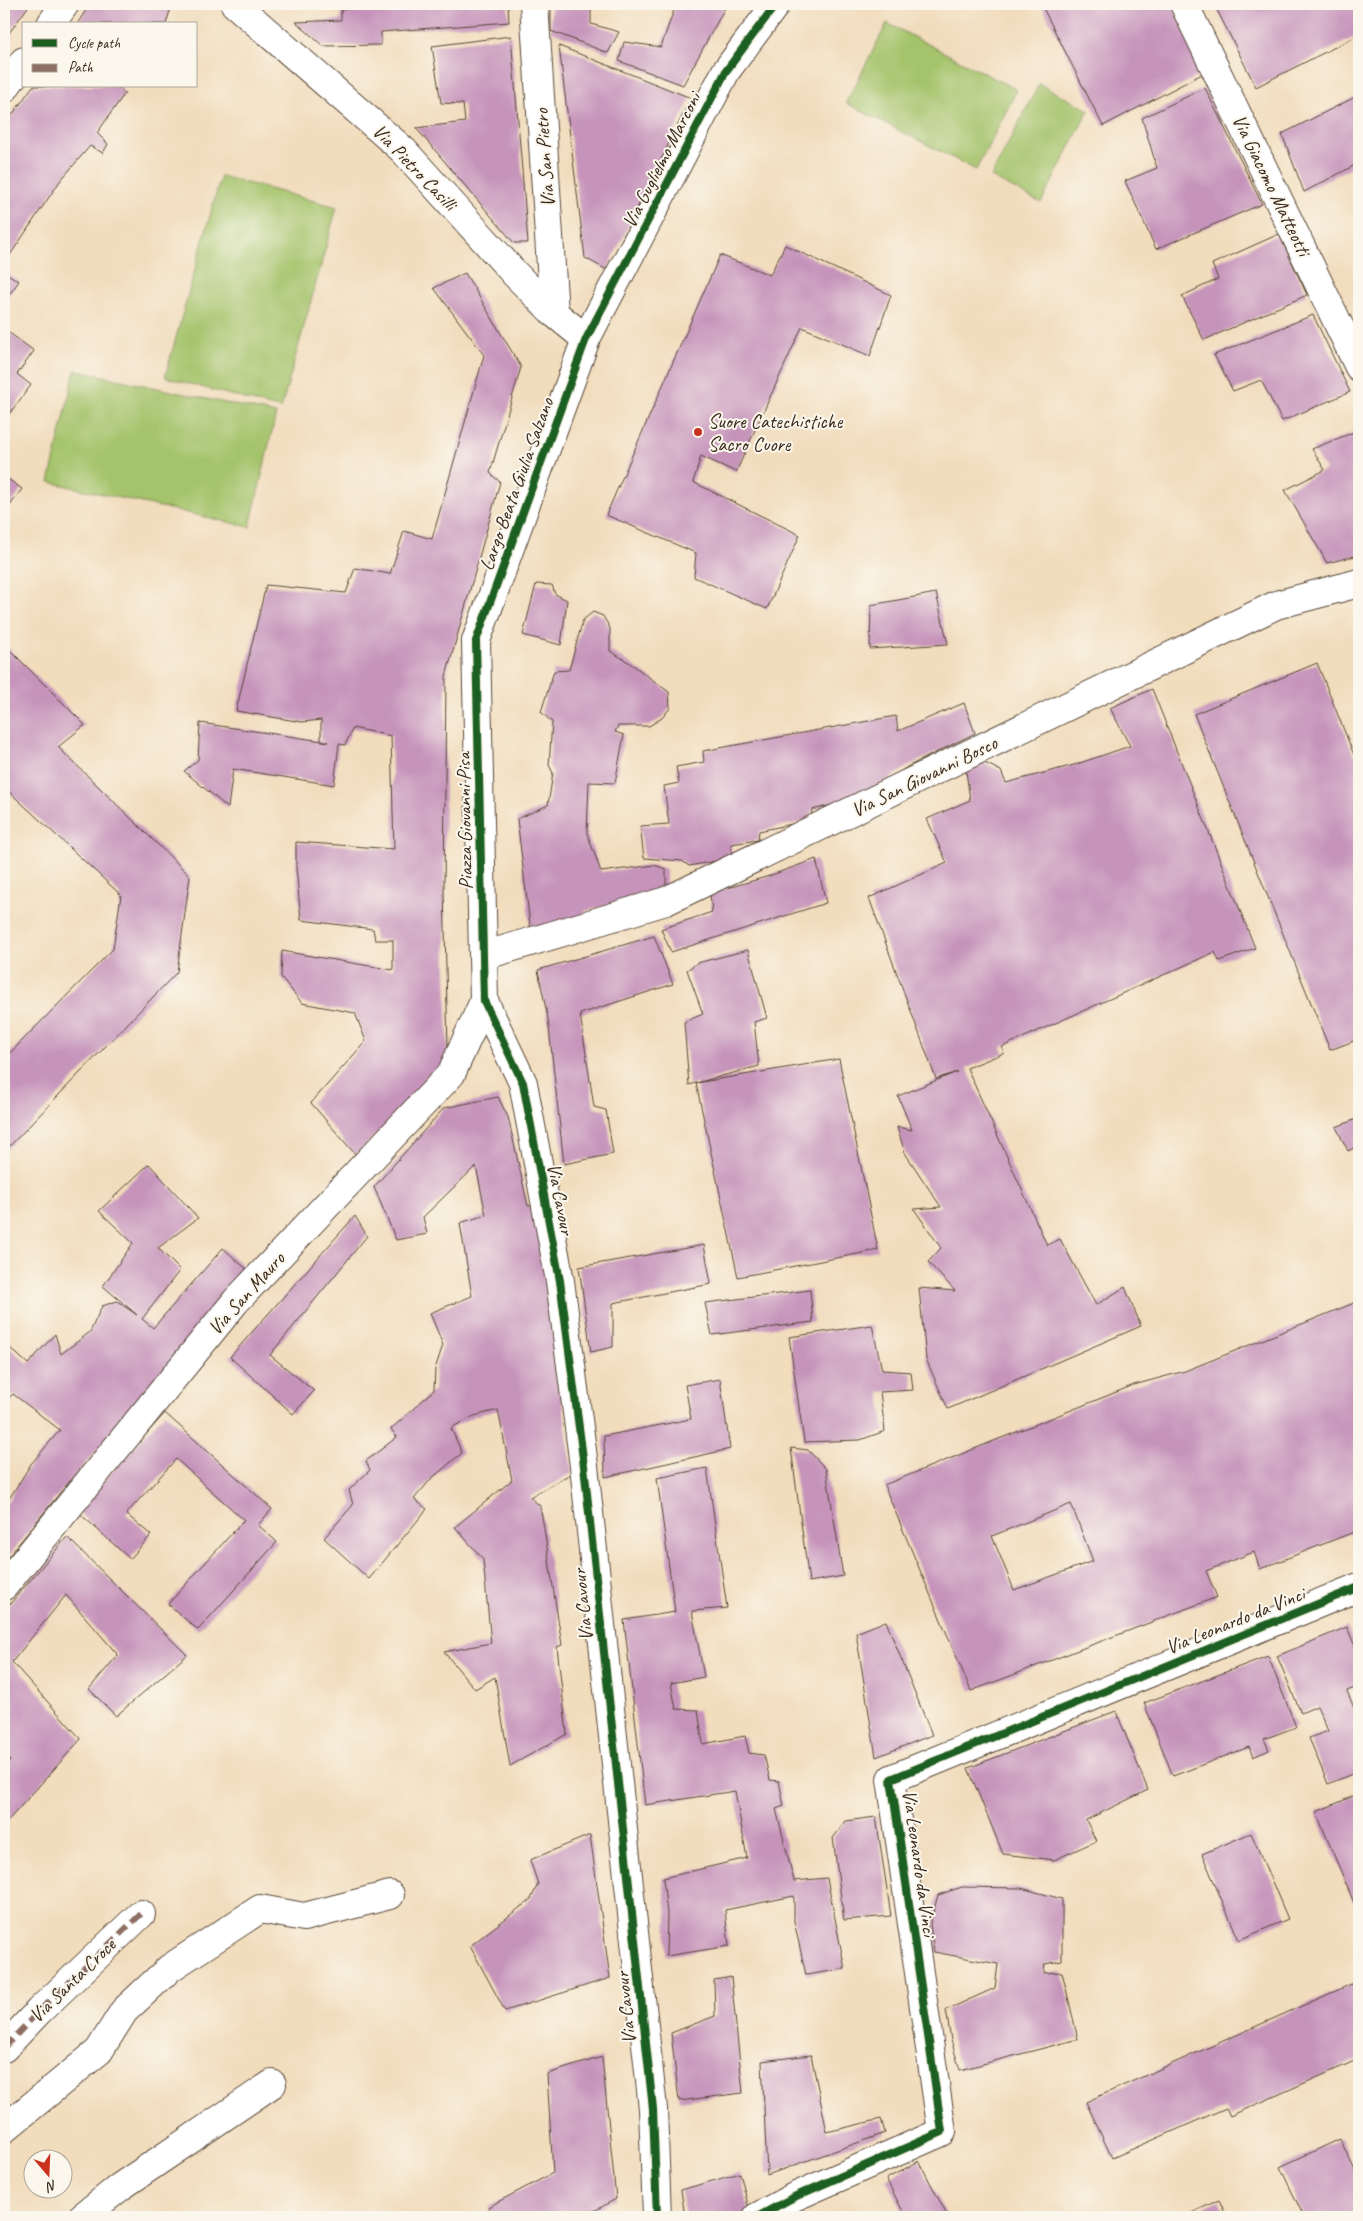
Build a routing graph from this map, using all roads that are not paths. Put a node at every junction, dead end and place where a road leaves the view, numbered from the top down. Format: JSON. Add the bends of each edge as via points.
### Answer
{"nodes":[{"id":1,"x":65,"y":4,"type":"edge"},
{"id":2,"x":235,"y":4,"type":"edge"},
{"id":3,"x":534,"y":4,"type":"edge"},
{"id":4,"x":776,"y":4,"type":"edge"},
{"id":5,"x":1184,"y":4,"type":"edge"},
{"id":6,"x":52,"y":22,"type":"edge"},
{"id":7,"x":22,"y":64,"type":"edge"},
{"id":8,"x":4,"y":89,"type":"edge"},
{"id":9,"x":554,"y":312,"type":"junction"},
{"id":10,"x":586,"y":339,"type":"junction"},
{"id":11,"x":1359,"y":367,"type":"edge"},
{"id":12,"x":1359,"y":583,"type":"edge"},
{"id":13,"x":476,"y":641,"type":"joint"},
{"id":14,"x":483,"y":956,"type":"junction"},
{"id":15,"x":484,"y":1001,"type":"junction"},
{"id":16,"x":4,"y":1586,"type":"edge"},
{"id":17,"x":1359,"y":1586,"type":"edge"},
{"id":18,"x":390,"y":1895,"type":"dead end"},
{"id":19,"x":140,"y":1914,"type":"dead end"},
{"id":20,"x":4,"y":2048,"type":"edge"},
{"id":21,"x":272,"y":2084,"type":"dead end"},
{"id":22,"x":4,"y":2129,"type":"edge"},
{"id":23,"x":82,"y":2217,"type":"edge"},
{"id":24,"x":656,"y":2217,"type":"edge"},
{"id":25,"x":757,"y":2217,"type":"edge"}],
"edges":[{"from":1,"to":6,"type":"street"},
{"from":2,"to":9,"type":"street","name":"Via Pietro Casilli","via":[[403,150],[516,275]]},
{"from":3,"to":9,"type":"street","name":"Via San Pietro"},
{"from":4,"to":10,"type":"street","name":"Via Guglielmo Marconi","via":[[726,71]]},
{"from":5,"to":11,"type":"street","name":"Via Giacomo Matteotti"},
{"from":7,"to":8,"type":"street"},
{"from":9,"to":10,"type":"street","name":"Via Pietro Casilli"},
{"from":10,"to":13,"type":"street","name":"Largo Beata Giulia Salzano"},
{"from":12,"to":14,"type":"street","name":"Via San Giovanni Bosco","via":[[1276,605],[666,901]]},
{"from":13,"to":14,"type":"street","name":"Piazza Giovanni Pisa"},
{"from":14,"to":15,"type":"street","name":"Piazza Giovanni Pisa"},
{"from":15,"to":16,"type":"street","name":"Via San Mauro","via":[[451,1074],[236,1301]]},
{"from":15,"to":24,"type":"street","name":"Via Cavour","via":[[523,1083],[560,1281],[584,1466],[652,2099]]},
{"from":17,"to":25,"type":"street","name":"Via Leonardo da Vinci","via":[[891,1779],[942,2132],[794,2197]]},
{"from":18,"to":22,"type":"street","via":[[304,1917],[260,1909],[170,1968],[124,2011],[100,2051]]},
{"from":19,"to":20,"type":"street","name":"Via Santa Croce"},
{"from":21,"to":23,"type":"street","via":[[120,2187]]}]}
